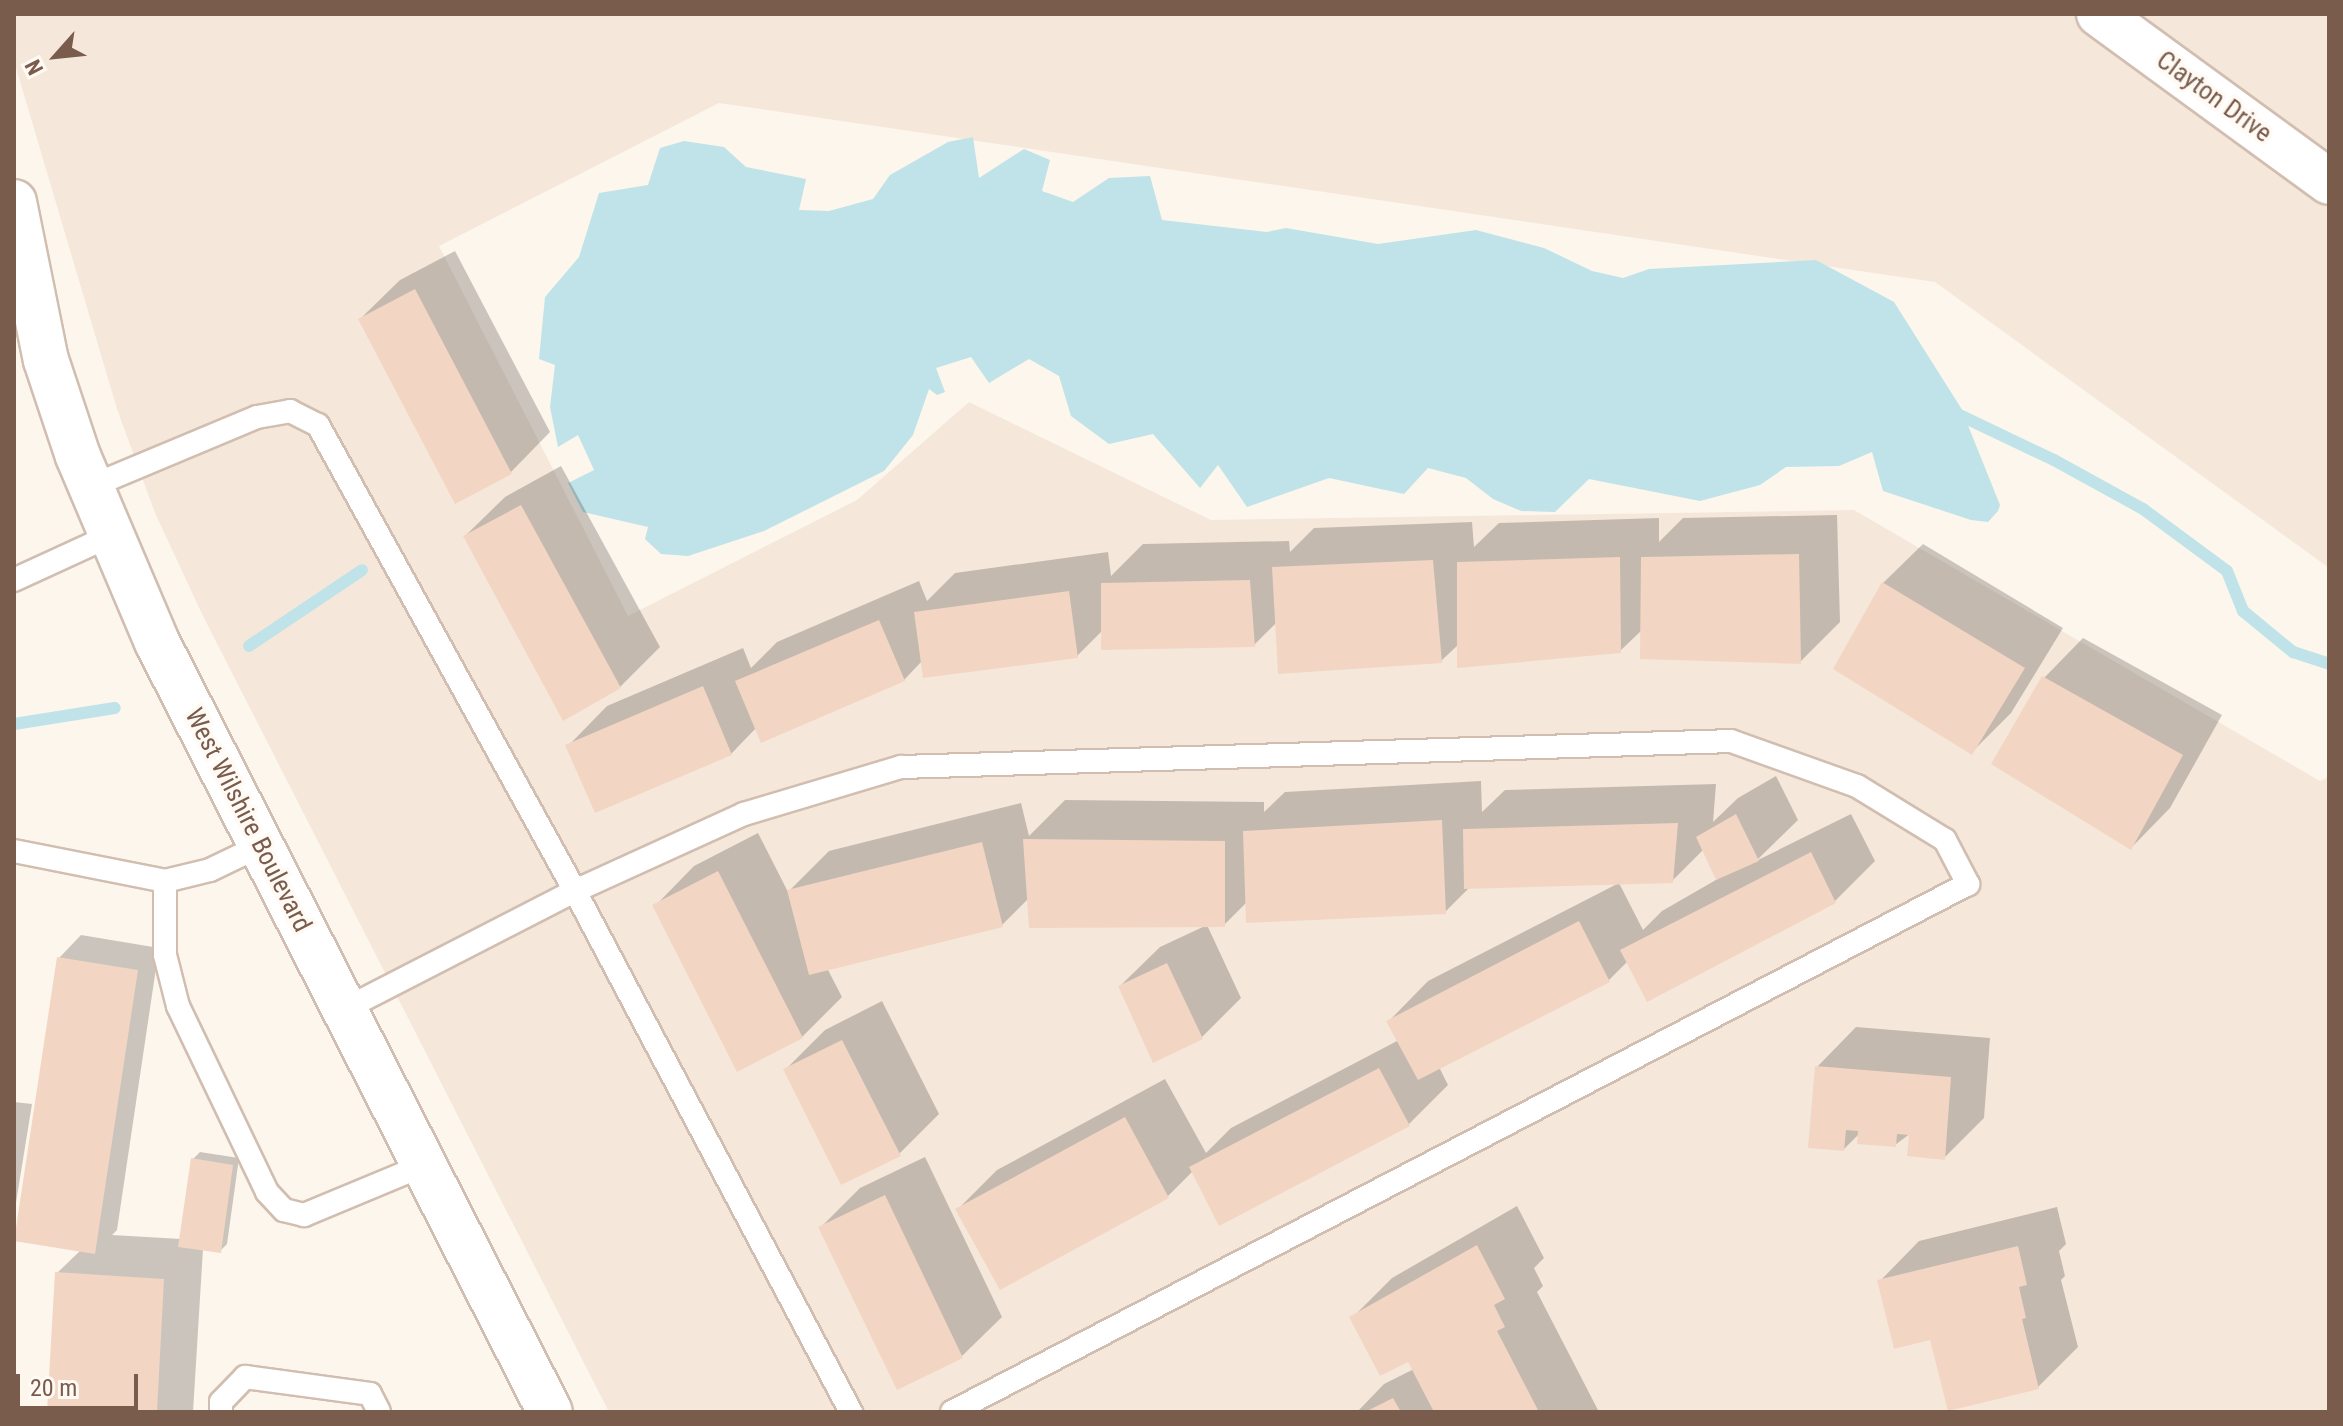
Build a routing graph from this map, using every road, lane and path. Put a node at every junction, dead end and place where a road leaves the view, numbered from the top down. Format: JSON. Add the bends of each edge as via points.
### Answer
{"nodes":[{"id":1,"x":2099,"y":14,"type":"edge"},
{"id":2,"x":2329,"y":182,"type":"edge"},
{"id":3,"x":14,"y":202,"type":"edge"},
{"id":4,"x":92,"y":486,"type":"junction"},
{"id":5,"x":112,"y":535,"type":"junction"},
{"id":6,"x":14,"y":580,"type":"edge"},
{"id":7,"x":262,"y":845,"type":"junction"},
{"id":8,"x":14,"y":851,"type":"edge"},
{"id":9,"x":165,"y":881,"type":"junction"},
{"id":10,"x":575,"y":891,"type":"junction"},
{"id":11,"x":345,"y":1009,"type":"junction"},
{"id":12,"x":424,"y":1165,"type":"junction"},
{"id":13,"x":221,"y":1412,"type":"edge"},
{"id":14,"x":379,"y":1412,"type":"edge"},
{"id":15,"x":550,"y":1412,"type":"edge"},
{"id":16,"x":851,"y":1412,"type":"edge"},
{"id":17,"x":952,"y":1412,"type":"edge"}],
"edges":[{"from":1,"to":2,"type":"main road","name":"Clayton Drive"},
{"from":3,"to":4,"type":"main road","name":"West Wilshire Boulevard","via":[[46,360]]},
{"from":4,"to":5,"type":"main road","name":"West Wilshire Boulevard"},
{"from":4,"to":10,"type":"lane","via":[[257,417],[290,411],[318,425]]},
{"from":5,"to":6,"type":"lane"},
{"from":5,"to":7,"type":"main road","name":"West Wilshire Boulevard","via":[[157,642]]},
{"from":7,"to":9,"type":"lane","via":[[210,870]]},
{"from":7,"to":11,"type":"main road","name":"West Wilshire Boulevard"},
{"from":8,"to":9,"type":"lane"},
{"from":9,"to":12,"type":"lane","via":[[165,955],[178,1006],[267,1192],[284,1210],[304,1215]]},
{"from":10,"to":11,"type":"lane"},
{"from":10,"to":16,"type":"lane"},
{"from":10,"to":17,"type":"lane","via":[[744,814],[901,767],[1731,741],[1857,786],[1945,840],[1968,884]]},
{"from":11,"to":12,"type":"main road","name":"West Wilshire Boulevard"},
{"from":12,"to":15,"type":"main road","name":"West Wilshire Boulevard"},
{"from":13,"to":14,"type":"lane","via":[[221,1402],[245,1377],[370,1394]]}]}
